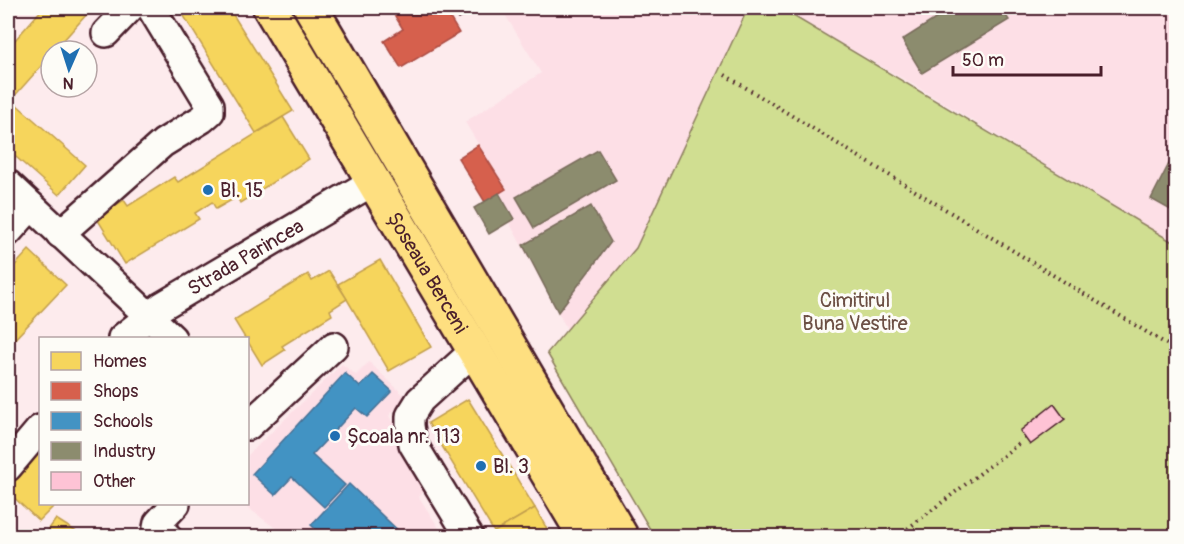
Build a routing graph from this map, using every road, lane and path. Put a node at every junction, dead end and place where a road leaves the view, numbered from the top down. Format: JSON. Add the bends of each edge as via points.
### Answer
{"nodes":[{"id":1,"x":130,"y":8,"type":"edge"},
{"id":2,"x":151,"y":8,"type":"edge"},
{"id":3,"x":311,"y":8,"type":"edge"},
{"id":4,"x":275,"y":9,"type":"edge"},
{"id":5,"x":106,"y":33,"type":"dead end"},
{"id":6,"x":725,"y":75,"type":"dead end"},
{"id":7,"x":374,"y":181,"type":"junction"},
{"id":8,"x":8,"y":184,"type":"edge"},
{"id":9,"x":31,"y":206,"type":"junction"},
{"id":10,"x":8,"y":232,"type":"edge"},
{"id":11,"x":60,"y":234,"type":"junction"},
{"id":12,"x":148,"y":315,"type":"junction"},
{"id":13,"x":124,"y":337,"type":"edge"},
{"id":14,"x":170,"y":337,"type":"edge"},
{"id":15,"x":334,"y":346,"type":"dead end"},
{"id":16,"x":475,"y":350,"type":"junction"},
{"id":17,"x":1176,"y":351,"type":"edge"},
{"id":18,"x":250,"y":418,"type":"edge"},
{"id":19,"x":39,"y":430,"type":"edge"},
{"id":20,"x":1021,"y":442,"type":"dead end"},
{"id":21,"x":8,"y":466,"type":"edge"},
{"id":22,"x":175,"y":505,"type":"edge"},
{"id":23,"x":167,"y":537,"type":"edge"},
{"id":24,"x":469,"y":537,"type":"edge"},
{"id":25,"x":585,"y":537,"type":"edge"},
{"id":26,"x":621,"y":537,"type":"edge"},
{"id":27,"x":898,"y":537,"type":"edge"}],
"edges":[{"from":1,"to":5,"type":"street"},
{"from":2,"to":11,"type":"street","via":[[210,105],[210,112],[163,143]]},
{"from":3,"to":26,"type":"main road","name":"Șoseaua Berceni"},
{"from":4,"to":7,"type":"main road","name":"Șoseaua Berceni"},
{"from":6,"to":17,"type":"path"},
{"from":7,"to":12,"type":"street","name":"Strada Parincea"},
{"from":7,"to":16,"type":"main road","name":"Șoseaua Berceni"},
{"from":8,"to":9,"type":"street"},
{"from":9,"to":10,"type":"street"},
{"from":9,"to":11,"type":"street"},
{"from":11,"to":12,"type":"street"},
{"from":12,"to":13,"type":"street","name":"Strada Parincea"},
{"from":12,"to":14,"type":"street"},
{"from":15,"to":18,"type":"street"},
{"from":16,"to":24,"type":"street","via":[[420,400],[410,426],[413,444]]},
{"from":16,"to":25,"type":"main road","name":"Șoseaua Berceni"},
{"from":19,"to":21,"type":"street"},
{"from":20,"to":27,"type":"path"},
{"from":22,"to":23,"type":"street","via":[[158,523],[157,528]]}]}
